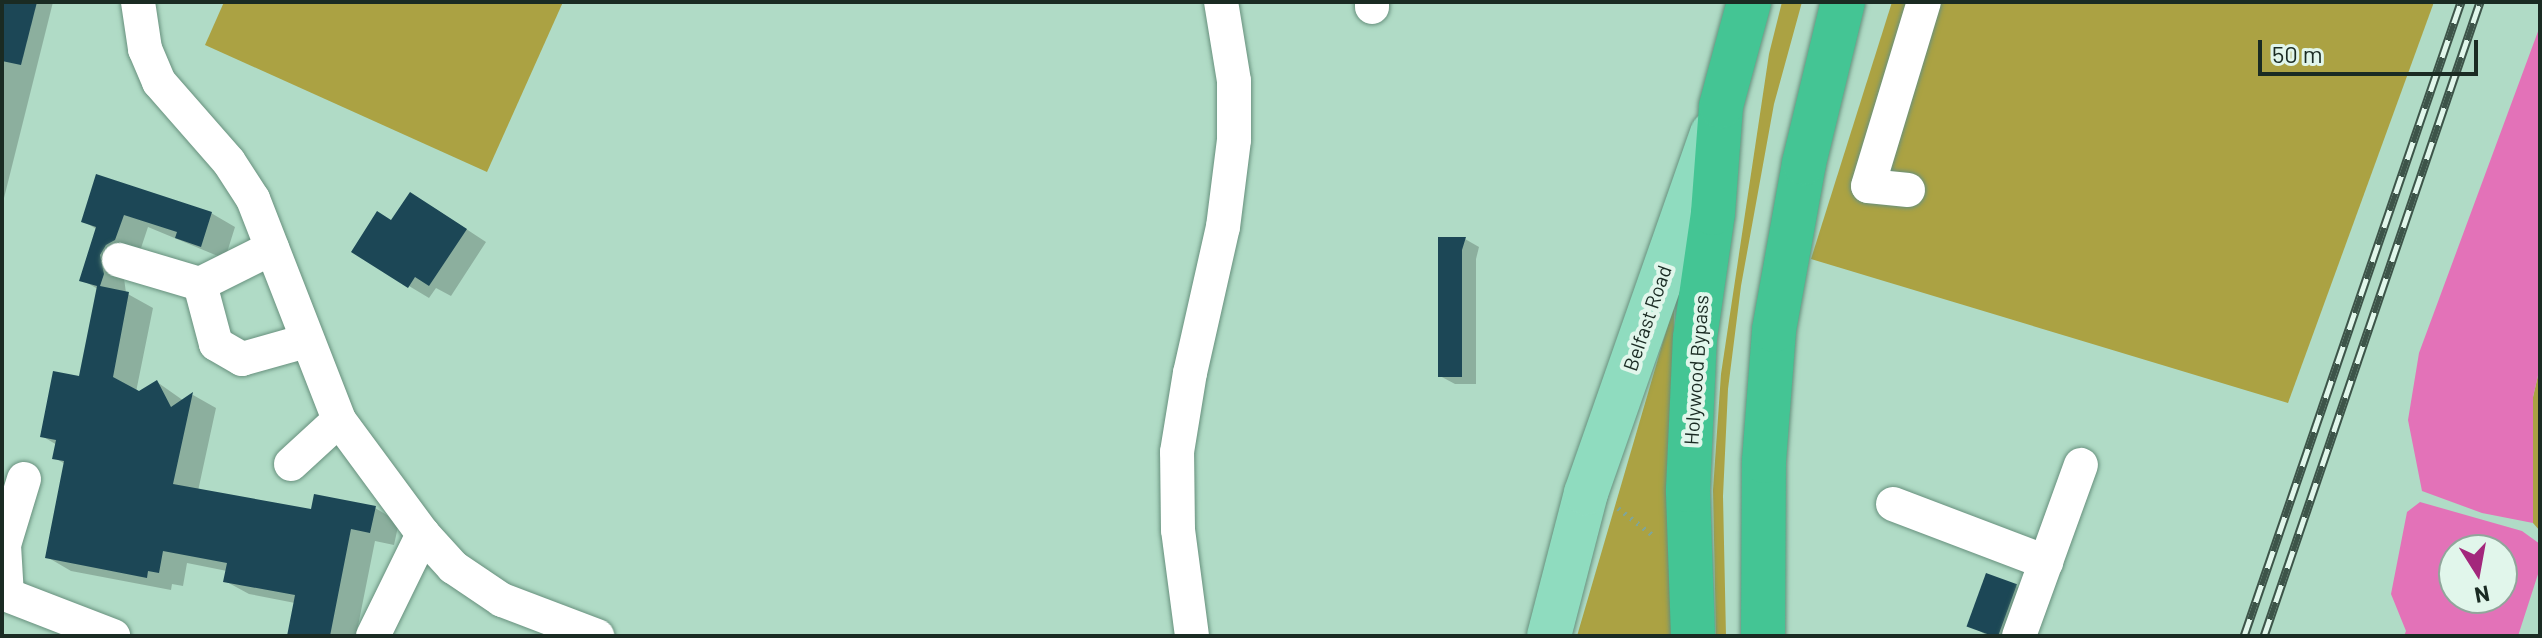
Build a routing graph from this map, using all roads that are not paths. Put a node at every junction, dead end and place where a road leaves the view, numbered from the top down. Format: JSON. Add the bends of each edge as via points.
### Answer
{"nodes":[{"id":1,"x":138,"y":2,"type":"edge"},
{"id":2,"x":1221,"y":2,"type":"edge"},
{"id":3,"x":1749,"y":2,"type":"edge"},
{"id":4,"x":1843,"y":2,"type":"edge"},
{"id":5,"x":1924,"y":2,"type":"edge"},
{"id":6,"x":1721,"y":106,"type":"junction"},
{"id":7,"x":1908,"y":190,"type":"dead end"},
{"id":8,"x":272,"y":248,"type":"junction"},
{"id":9,"x":119,"y":260,"type":"dead end"},
{"id":10,"x":200,"y":284,"type":"junction"},
{"id":11,"x":306,"y":341,"type":"junction"},
{"id":12,"x":339,"y":420,"type":"junction"},
{"id":13,"x":291,"y":464,"type":"dead end"},
{"id":14,"x":2081,"y":465,"type":"dead end"},
{"id":15,"x":24,"y":479,"type":"dead end"},
{"id":16,"x":1893,"y":504,"type":"dead end"},
{"id":17,"x":423,"y":534,"type":"junction"},
{"id":18,"x":2046,"y":562,"type":"junction"},
{"id":19,"x":113,"y":636,"type":"edge"},
{"id":20,"x":373,"y":636,"type":"edge"},
{"id":21,"x":597,"y":636,"type":"edge"},
{"id":22,"x":1192,"y":636,"type":"edge"},
{"id":23,"x":1549,"y":636,"type":"edge"},
{"id":24,"x":1693,"y":636,"type":"edge"},
{"id":25,"x":1763,"y":636,"type":"edge"},
{"id":26,"x":2019,"y":636,"type":"edge"}],
"edges":[{"from":1,"to":8,"type":"lane","via":[[145,49],[159,82],[229,162],[253,199]]},
{"from":2,"to":22,"type":"lane","via":[[1234,81],[1234,140],[1223,227],[1177,452],[1178,530]]},
{"from":3,"to":6,"type":"highway","name":"Belfast Road"},
{"from":4,"to":25,"type":"highway","via":[[1813,120],[1774,330],[1764,461]]},
{"from":5,"to":7,"type":"lane","via":[[1868,186]]},
{"from":6,"to":23,"type":"main road","name":"Belfast Road","via":[[1586,493]]},
{"from":6,"to":24,"type":"highway","name":"Holywood Bypass","via":[[1695,338]]},
{"from":8,"to":10,"type":"lane"},
{"from":8,"to":11,"type":"lane"},
{"from":9,"to":10,"type":"lane"},
{"from":10,"to":11,"type":"lane","via":[[216,344],[242,359]]},
{"from":11,"to":12,"type":"lane"},
{"from":12,"to":13,"type":"lane"},
{"from":12,"to":17,"type":"lane"},
{"from":14,"to":18,"type":"lane"},
{"from":15,"to":19,"type":"lane","via":[[4,545],[7,595]]},
{"from":16,"to":18,"type":"lane"},
{"from":17,"to":20,"type":"lane"},
{"from":17,"to":21,"type":"lane","via":[[453,567],[502,600]]},
{"from":18,"to":26,"type":"lane"}]}
